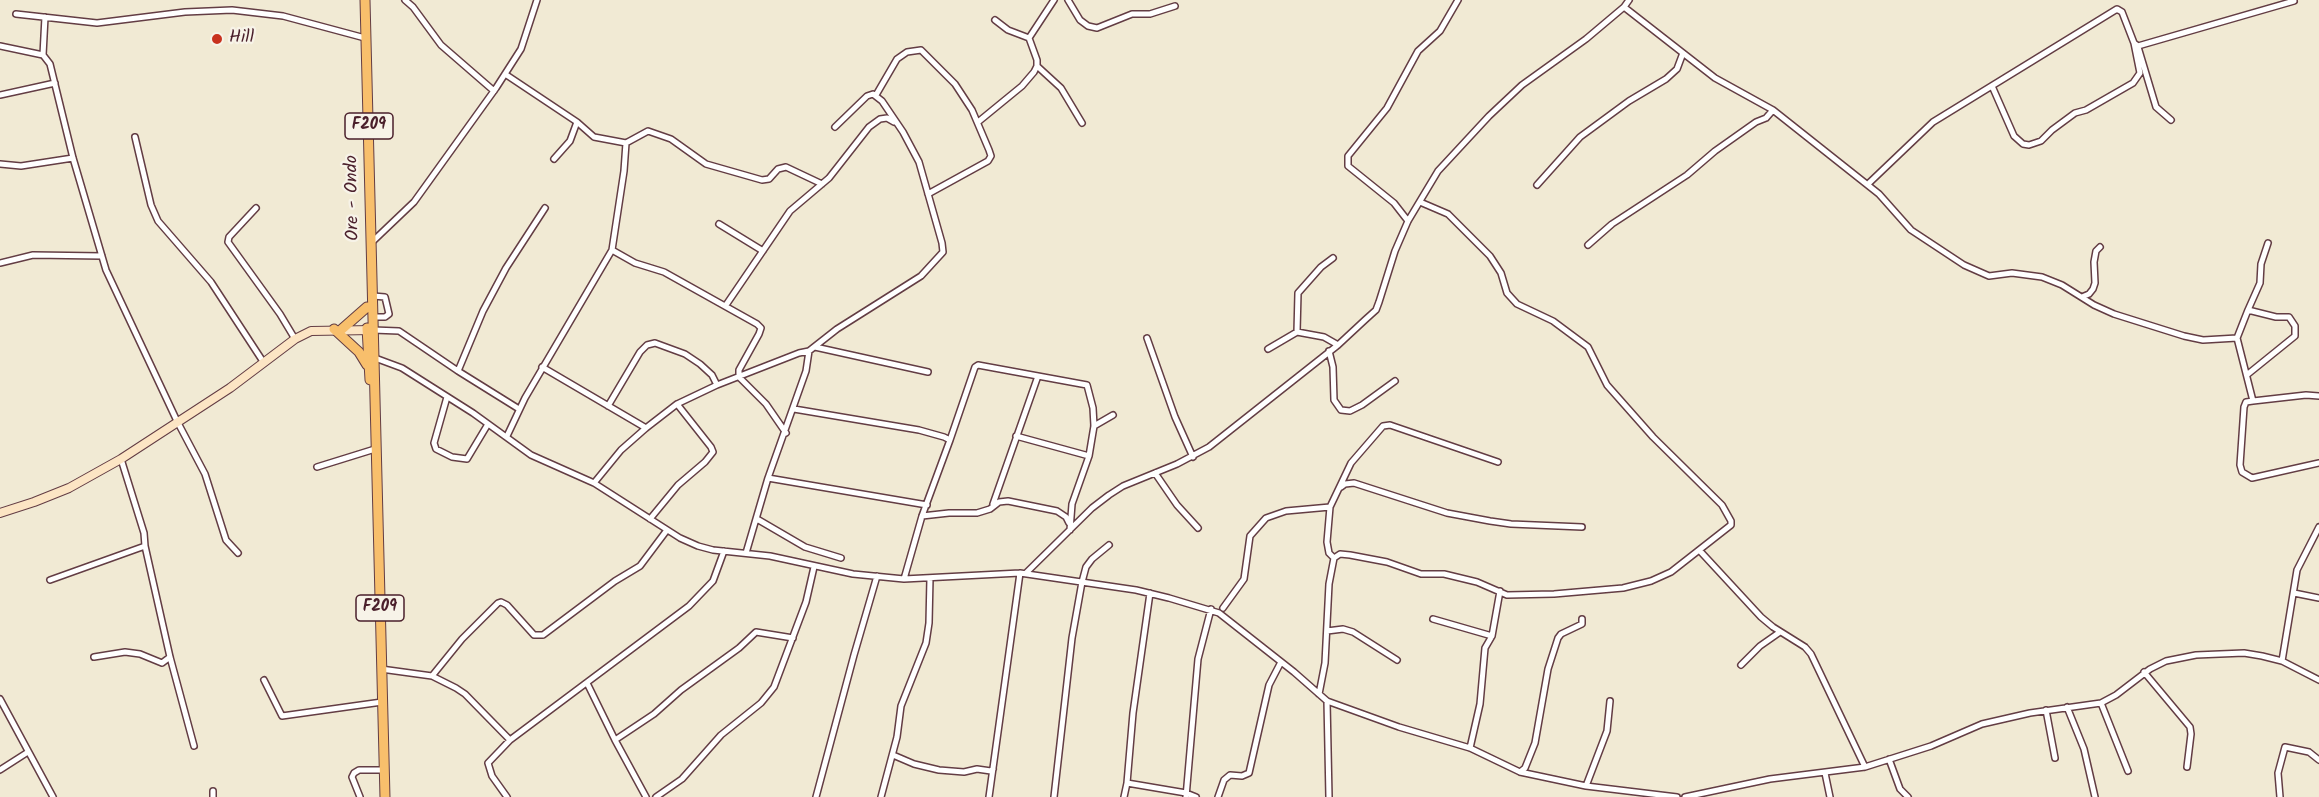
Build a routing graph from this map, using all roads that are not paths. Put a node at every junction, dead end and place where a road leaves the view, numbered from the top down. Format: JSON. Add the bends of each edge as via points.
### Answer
{"nodes":[{"id":1,"x":365,"y":0,"type":"edge"},
{"id":2,"x":405,"y":0,"type":"edge"},
{"id":3,"x":537,"y":0,"type":"edge"},
{"id":4,"x":1054,"y":0,"type":"edge"},
{"id":5,"x":1068,"y":0,"type":"edge"},
{"id":6,"x":1458,"y":0,"type":"edge"},
{"id":7,"x":1629,"y":0,"type":"edge"},
{"id":8,"x":2294,"y":1,"type":"edge"},
{"id":9,"x":1174,"y":6,"type":"dead end"},
{"id":10,"x":1624,"y":8,"type":"junction"},
{"id":11,"x":16,"y":14,"type":"dead end"},
{"id":12,"x":45,"y":17,"type":"junction"},
{"id":13,"x":995,"y":21,"type":"dead end"},
{"id":14,"x":365,"y":38,"type":"junction"},
{"id":15,"x":1029,"y":38,"type":"junction"},
{"id":16,"x":2136,"y":44,"type":"junction"},
{"id":17,"x":0,"y":46,"type":"edge"},
{"id":18,"x":1683,"y":53,"type":"junction"},
{"id":19,"x":43,"y":55,"type":"junction"},
{"id":20,"x":1037,"y":66,"type":"junction"},
{"id":21,"x":505,"y":74,"type":"junction"},
{"id":22,"x":55,"y":83,"type":"junction"},
{"id":23,"x":1992,"y":87,"type":"junction"},
{"id":24,"x":494,"y":91,"type":"junction"},
{"id":25,"x":0,"y":95,"type":"edge"},
{"id":26,"x":876,"y":95,"type":"junction"},
{"id":27,"x":1773,"y":110,"type":"junction"},
{"id":28,"x":2171,"y":120,"type":"dead end"},
{"id":29,"x":577,"y":122,"type":"junction"},
{"id":30,"x":978,"y":122,"type":"junction"},
{"id":31,"x":896,"y":123,"type":"junction"},
{"id":32,"x":1082,"y":123,"type":"dead end"},
{"id":33,"x":835,"y":127,"type":"dead end"},
{"id":34,"x":135,"y":137,"type":"dead end"},
{"id":35,"x":626,"y":143,"type":"junction"},
{"id":36,"x":74,"y":158,"type":"junction"},
{"id":37,"x":554,"y":159,"type":"dead end"},
{"id":38,"x":0,"y":164,"type":"edge"},
{"id":39,"x":822,"y":184,"type":"junction"},
{"id":40,"x":1868,"y":184,"type":"junction"},
{"id":41,"x":1537,"y":185,"type":"dead end"},
{"id":42,"x":928,"y":194,"type":"junction"},
{"id":43,"x":1420,"y":202,"type":"junction"},
{"id":44,"x":256,"y":208,"type":"dead end"},
{"id":45,"x":545,"y":208,"type":"dead end"},
{"id":46,"x":1408,"y":221,"type":"junction"},
{"id":47,"x":719,"y":224,"type":"dead end"},
{"id":48,"x":2268,"y":243,"type":"dead end"},
{"id":49,"x":1588,"y":245,"type":"dead end"},
{"id":50,"x":2100,"y":247,"type":"dead end"},
{"id":51,"x":371,"y":248,"type":"junction"},
{"id":52,"x":612,"y":250,"type":"junction"},
{"id":53,"x":763,"y":251,"type":"junction"},
{"id":54,"x":102,"y":256,"type":"junction"},
{"id":55,"x":1333,"y":258,"type":"dead end"},
{"id":56,"x":0,"y":263,"type":"edge"},
{"id":57,"x":373,"y":296,"type":"junction"},
{"id":58,"x":2082,"y":297,"type":"junction"},
{"id":59,"x":726,"y":305,"type":"junction"},
{"id":60,"x":367,"y":307,"type":"junction"},
{"id":61,"x":2248,"y":310,"type":"junction"},
{"id":62,"x":373,"y":317,"type":"junction"},
{"id":63,"x":338,"y":329,"type":"junction"},
{"id":64,"x":370,"y":329,"type":"junction"},
{"id":65,"x":1298,"y":332,"type":"junction"},
{"id":66,"x":1147,"y":338,"type":"dead end"},
{"id":67,"x":2237,"y":338,"type":"junction"},
{"id":68,"x":295,"y":339,"type":"junction"},
{"id":69,"x":1338,"y":345,"type":"junction"},
{"id":70,"x":812,"y":349,"type":"junction"},
{"id":71,"x":1268,"y":349,"type":"dead end"},
{"id":72,"x":1329,"y":351,"type":"junction"},
{"id":73,"x":375,"y":358,"type":"junction"},
{"id":74,"x":264,"y":363,"type":"junction"},
{"id":75,"x":368,"y":366,"type":"junction"},
{"id":76,"x":542,"y":367,"type":"junction"},
{"id":77,"x":458,"y":371,"type":"junction"},
{"id":78,"x":928,"y":372,"type":"dead end"},
{"id":79,"x":2248,"y":374,"type":"junction"},
{"id":80,"x":1038,"y":376,"type":"junction"},
{"id":81,"x":739,"y":377,"type":"junction"},
{"id":82,"x":1395,"y":381,"type":"dead end"},
{"id":83,"x":717,"y":385,"type":"junction"},
{"id":84,"x":2319,"y":396,"type":"edge"},
{"id":85,"x":447,"y":397,"type":"junction"},
{"id":86,"x":2253,"y":401,"type":"junction"},
{"id":87,"x":677,"y":404,"type":"junction"},
{"id":88,"x":608,"y":406,"type":"junction"},
{"id":89,"x":519,"y":409,"type":"junction"},
{"id":90,"x":794,"y":409,"type":"junction"},
{"id":91,"x":1113,"y":415,"type":"dead end"},
{"id":92,"x":375,"y":419,"type":"junction"},
{"id":93,"x":177,"y":421,"type":"junction"},
{"id":94,"x":489,"y":424,"type":"junction"},
{"id":95,"x":1094,"y":426,"type":"junction"},
{"id":96,"x":646,"y":428,"type":"junction"},
{"id":97,"x":786,"y":433,"type":"junction"},
{"id":98,"x":507,"y":436,"type":"junction"},
{"id":99,"x":1016,"y":436,"type":"junction"},
{"id":100,"x":950,"y":440,"type":"junction"},
{"id":101,"x":375,"y":449,"type":"junction"},
{"id":102,"x":1089,"y":456,"type":"junction"},
{"id":103,"x":1193,"y":457,"type":"junction"},
{"id":104,"x":121,"y":459,"type":"junction"},
{"id":105,"x":1498,"y":462,"type":"dead end"},
{"id":106,"x":2319,"y":462,"type":"edge"},
{"id":107,"x":317,"y":467,"type":"dead end"},
{"id":108,"x":1155,"y":473,"type":"junction"},
{"id":109,"x":768,"y":478,"type":"junction"},
{"id":110,"x":594,"y":483,"type":"junction"},
{"id":111,"x":1339,"y":488,"type":"junction"},
{"id":112,"x":993,"y":504,"type":"junction"},
{"id":113,"x":927,"y":505,"type":"junction"},
{"id":114,"x":1330,"y":507,"type":"junction"},
{"id":115,"x":0,"y":513,"type":"edge"},
{"id":116,"x":922,"y":516,"type":"junction"},
{"id":117,"x":650,"y":519,"type":"junction"},
{"id":118,"x":757,"y":519,"type":"junction"},
{"id":119,"x":1582,"y":527,"type":"dead end"},
{"id":120,"x":1198,"y":528,"type":"dead end"},
{"id":121,"x":2319,"y":528,"type":"edge"},
{"id":122,"x":667,"y":530,"type":"junction"},
{"id":123,"x":1070,"y":530,"type":"junction"},
{"id":124,"x":1109,"y":545,"type":"dead end"},
{"id":125,"x":145,"y":546,"type":"junction"},
{"id":126,"x":724,"y":550,"type":"junction"},
{"id":127,"x":1700,"y":551,"type":"junction"},
{"id":128,"x":238,"y":553,"type":"dead end"},
{"id":129,"x":746,"y":553,"type":"junction"},
{"id":130,"x":841,"y":558,"type":"dead end"},
{"id":131,"x":1334,"y":558,"type":"junction"},
{"id":132,"x":814,"y":567,"type":"junction"},
{"id":133,"x":1023,"y":573,"type":"junction"},
{"id":134,"x":877,"y":576,"type":"junction"},
{"id":135,"x":930,"y":578,"type":"junction"},
{"id":136,"x":904,"y":579,"type":"junction"},
{"id":137,"x":50,"y":580,"type":"dead end"},
{"id":138,"x":1082,"y":582,"type":"junction"},
{"id":139,"x":1500,"y":591,"type":"junction"},
{"id":140,"x":1150,"y":593,"type":"junction"},
{"id":141,"x":2294,"y":593,"type":"junction"},
{"id":142,"x":2319,"y":598,"type":"edge"},
{"id":143,"x":1223,"y":608,"type":"dead end"},
{"id":144,"x":1211,"y":609,"type":"junction"},
{"id":145,"x":1433,"y":619,"type":"dead end"},
{"id":146,"x":1582,"y":619,"type":"dead end"},
{"id":147,"x":1327,"y":631,"type":"junction"},
{"id":148,"x":1780,"y":632,"type":"junction"},
{"id":149,"x":1492,"y":636,"type":"junction"},
{"id":150,"x":793,"y":639,"type":"junction"},
{"id":151,"x":94,"y":657,"type":"dead end"},
{"id":152,"x":170,"y":657,"type":"junction"},
{"id":153,"x":1398,"y":660,"type":"dead end"},
{"id":154,"x":1281,"y":662,"type":"junction"},
{"id":155,"x":2282,"y":662,"type":"junction"},
{"id":156,"x":1741,"y":665,"type":"dead end"},
{"id":157,"x":381,"y":669,"type":"junction"},
{"id":158,"x":2144,"y":672,"type":"junction"},
{"id":159,"x":432,"y":676,"type":"junction"},
{"id":160,"x":264,"y":680,"type":"dead end"},
{"id":161,"x":2319,"y":680,"type":"edge"},
{"id":162,"x":587,"y":683,"type":"junction"},
{"id":163,"x":1318,"y":694,"type":"junction"},
{"id":164,"x":0,"y":699,"type":"edge"},
{"id":165,"x":1327,"y":701,"type":"junction"},
{"id":166,"x":1610,"y":701,"type":"dead end"},
{"id":167,"x":382,"y":702,"type":"junction"},
{"id":168,"x":2101,"y":703,"type":"junction"},
{"id":169,"x":2067,"y":707,"type":"junction"},
{"id":170,"x":2046,"y":710,"type":"junction"},
{"id":171,"x":510,"y":740,"type":"junction"},
{"id":172,"x":615,"y":740,"type":"junction"},
{"id":173,"x":194,"y":746,"type":"dead end"},
{"id":174,"x":1470,"y":748,"type":"junction"},
{"id":175,"x":28,"y":752,"type":"junction"},
{"id":176,"x":893,"y":755,"type":"junction"},
{"id":177,"x":2055,"y":758,"type":"dead end"},
{"id":178,"x":1889,"y":759,"type":"junction"},
{"id":179,"x":2319,"y":760,"type":"edge"},
{"id":180,"x":1865,"y":767,"type":"junction"},
{"id":181,"x":2187,"y":767,"type":"dead end"},
{"id":182,"x":993,"y":769,"type":"junction"},
{"id":183,"x":0,"y":770,"type":"edge"},
{"id":184,"x":384,"y":770,"type":"junction"},
{"id":185,"x":2128,"y":771,"type":"dead end"},
{"id":186,"x":1520,"y":772,"type":"junction"},
{"id":187,"x":1826,"y":773,"type":"junction"},
{"id":188,"x":1127,"y":783,"type":"junction"},
{"id":189,"x":1586,"y":786,"type":"junction"},
{"id":190,"x":1186,"y":795,"type":"edge"},
{"id":191,"x":52,"y":797,"type":"edge"},
{"id":192,"x":360,"y":797,"type":"edge"},
{"id":193,"x":385,"y":797,"type":"edge"},
{"id":194,"x":507,"y":797,"type":"edge"},
{"id":195,"x":646,"y":797,"type":"edge"},
{"id":196,"x":656,"y":797,"type":"edge"},
{"id":197,"x":816,"y":797,"type":"edge"},
{"id":198,"x":881,"y":797,"type":"edge"},
{"id":199,"x":989,"y":797,"type":"edge"},
{"id":200,"x":1054,"y":797,"type":"edge"},
{"id":201,"x":1124,"y":797,"type":"edge"},
{"id":202,"x":1196,"y":797,"type":"edge"},
{"id":203,"x":1218,"y":797,"type":"edge"},
{"id":204,"x":1329,"y":797,"type":"edge"},
{"id":205,"x":1677,"y":797,"type":"edge"},
{"id":206,"x":1684,"y":797,"type":"edge"},
{"id":207,"x":1830,"y":797,"type":"edge"},
{"id":208,"x":1908,"y":797,"type":"edge"},
{"id":209,"x":2095,"y":797,"type":"edge"},
{"id":210,"x":2280,"y":797,"type":"edge"}],
"edges":[{"from":1,"to":14,"type":"main road","name":"Ore - Ondo","number":"F209"},
{"from":2,"to":24,"type":"street","via":[[441,45]]},
{"from":3,"to":21,"type":"street","via":[[521,49]]},
{"from":4,"to":15,"type":"street"},
{"from":5,"to":9,"type":"street","via":[[1080,20],[1097,28],[1132,14],[1150,14]]},
{"from":6,"to":46,"type":"street","via":[[1440,31],[1418,51],[1388,108],[1348,156],[1348,166],[1394,203]]},
{"from":7,"to":10,"type":"street"},
{"from":8,"to":16,"type":"street"},
{"from":10,"to":18,"type":"street"},
{"from":10,"to":43,"type":"street","via":[[1522,85],[1489,116],[1438,171]]},
{"from":11,"to":12,"type":"street"},
{"from":12,"to":14,"type":"street","via":[[97,23],[232,10],[283,16]]},
{"from":12,"to":19,"type":"street"},
{"from":13,"to":15,"type":"street"},
{"from":14,"to":51,"type":"main road","name":"Ore - Ondo","number":"F209"},
{"from":15,"to":20,"type":"street"},
{"from":16,"to":23,"type":"street","via":[[2117,9]]},
{"from":16,"to":23,"type":"street","via":[[2140,73],[2133,83],[2075,113],[2030,146],[2014,136]]},
{"from":16,"to":28,"type":"street","via":[[2156,107]]},
{"from":17,"to":19,"type":"street"},
{"from":18,"to":27,"type":"street","via":[[1715,78]]},
{"from":18,"to":41,"type":"street","via":[[1677,69],[1666,79],[1580,136]]},
{"from":19,"to":22,"type":"street"},
{"from":20,"to":30,"type":"street","via":[[1022,86]]},
{"from":20,"to":32,"type":"street","via":[[1062,88]]},
{"from":21,"to":24,"type":"street"},
{"from":21,"to":29,"type":"street"},
{"from":22,"to":25,"type":"street"},
{"from":22,"to":36,"type":"street"},
{"from":23,"to":40,"type":"street","via":[[1933,122]]},
{"from":24,"to":51,"type":"street","via":[[414,202]]},
{"from":26,"to":30,"type":"street","via":[[897,59],[907,52],[921,50],[955,84]]},
{"from":26,"to":31,"type":"street"},
{"from":26,"to":33,"type":"street","via":[[867,96]]},
{"from":27,"to":40,"type":"street"},
{"from":27,"to":49,"type":"street"},
{"from":29,"to":35,"type":"street","via":[[594,137]]},
{"from":29,"to":37,"type":"street","via":[[570,141]]},
{"from":30,"to":42,"type":"street","via":[[991,156],[988,161]]},
{"from":31,"to":39,"type":"street","via":[[880,119],[870,127]]},
{"from":31,"to":42,"type":"street","via":[[919,162]]},
{"from":34,"to":74,"type":"street","via":[[158,221],[211,282]]},
{"from":35,"to":39,"type":"street","via":[[648,131],[671,139],[697,159],[719,168],[762,180],[786,167]]},
{"from":35,"to":52,"type":"street"},
{"from":36,"to":38,"type":"street","via":[[21,166]]},
{"from":36,"to":54,"type":"street"},
{"from":39,"to":53,"type":"street","via":[[790,211]]},
{"from":40,"to":58,"type":"street","via":[[1911,230],[1964,266],[1989,276],[2012,273],[2042,277]]},
{"from":42,"to":70,"type":"street","via":[[942,243],[943,252],[937,261],[921,276]]},
{"from":43,"to":46,"type":"street"},
{"from":43,"to":127,"type":"street","via":[[1458,222],[1490,256],[1507,293],[1517,304],[1553,321],[1588,347],[1607,385],[1722,505],[1731,525]]},
{"from":44,"to":68,"type":"street","via":[[228,242]]},
{"from":45,"to":77,"type":"street","via":[[483,310]]},
{"from":46,"to":69,"type":"street","via":[[1376,310]]},
{"from":47,"to":53,"type":"street"},
{"from":48,"to":61,"type":"street","via":[[2260,283]]},
{"from":50,"to":58,"type":"street","via":[[2094,262],[2093,289]]},
{"from":51,"to":57,"type":"main road","number":"F209"},
{"from":51,"to":60,"type":"main road","number":"F209"},
{"from":52,"to":59,"type":"street"},
{"from":52,"to":76,"type":"street"},
{"from":53,"to":59,"type":"street"},
{"from":54,"to":56,"type":"street","via":[[33,255]]},
{"from":54,"to":93,"type":"street"},
{"from":55,"to":65,"type":"street","via":[[1298,293]]},
{"from":57,"to":62,"type":"main road","number":"F209"},
{"from":57,"to":62,"type":"street","via":[[385,297],[389,314]]},
{"from":58,"to":67,"type":"street","via":[[2123,317],[2184,336],[2203,340]]},
{"from":59,"to":81,"type":"street","via":[[761,328]]},
{"from":60,"to":63,"type":"main road"},
{"from":60,"to":64,"type":"main road","number":"F209"},
{"from":61,"to":67,"type":"street"},
{"from":61,"to":79,"type":"street","via":[[2289,316],[2295,336]]},
{"from":62,"to":64,"type":"main road","number":"F209"},
{"from":63,"to":64,"type":"main road"},
{"from":63,"to":68,"type":"main road","via":[[311,331]]},
{"from":63,"to":75,"type":"main road"},
{"from":64,"to":73,"type":"main road","number":"F209"},
{"from":64,"to":75,"type":"main road","number":"F209"},
{"from":64,"to":77,"type":"street","via":[[399,331]]},
{"from":65,"to":69,"type":"street"},
{"from":65,"to":71,"type":"street"},
{"from":66,"to":103,"type":"street"},
{"from":67,"to":79,"type":"street"},
{"from":68,"to":74,"type":"main road"},
{"from":69,"to":72,"type":"street"},
{"from":70,"to":78,"type":"street"},
{"from":70,"to":81,"type":"street"},
{"from":70,"to":90,"type":"street"},
{"from":72,"to":82,"type":"street","via":[[1334,400],[1341,410],[1350,411],[1362,405]]},
{"from":72,"to":103,"type":"street"},
{"from":73,"to":85,"type":"street","via":[[393,363]]},
{"from":73,"to":92,"type":"main road","number":"F209"},
{"from":74,"to":93,"type":"main road"},
{"from":75,"to":92,"type":"main road","number":"F209"},
{"from":76,"to":88,"type":"street"},
{"from":76,"to":89,"type":"street"},
{"from":77,"to":89,"type":"street"},
{"from":79,"to":86,"type":"street"},
{"from":80,"to":95,"type":"street","via":[[1087,385]]},
{"from":80,"to":99,"type":"street"},
{"from":80,"to":100,"type":"street","via":[[975,367]]},
{"from":81,"to":83,"type":"street"},
{"from":81,"to":97,"type":"street","via":[[766,404]]},
{"from":83,"to":87,"type":"street"},
{"from":83,"to":88,"type":"street","via":[[700,364],[655,343],[640,352]]},
{"from":84,"to":86,"type":"street"},
{"from":85,"to":94,"type":"street"},
{"from":85,"to":94,"type":"street","via":[[434,443],[436,449],[467,459]]},
{"from":86,"to":106,"type":"street","via":[[2246,402],[2244,407],[2242,472],[2252,478]]},
{"from":87,"to":96,"type":"street"},
{"from":87,"to":117,"type":"street","via":[[713,452]]},
{"from":88,"to":96,"type":"street"},
{"from":89,"to":98,"type":"street"},
{"from":90,"to":97,"type":"street"},
{"from":90,"to":100,"type":"street","via":[[919,430]]},
{"from":91,"to":95,"type":"street"},
{"from":92,"to":101,"type":"main road","number":"F209"},
{"from":93,"to":104,"type":"main road"},
{"from":93,"to":128,"type":"street","via":[[205,474],[226,540]]},
{"from":94,"to":98,"type":"street"},
{"from":95,"to":102,"type":"street"},
{"from":96,"to":110,"type":"street","via":[[621,450]]},
{"from":97,"to":109,"type":"street"},
{"from":98,"to":110,"type":"street","via":[[531,455]]},
{"from":99,"to":102,"type":"street"},
{"from":99,"to":112,"type":"street"},
{"from":100,"to":113,"type":"street"},
{"from":101,"to":107,"type":"street"},
{"from":101,"to":157,"type":"main road","number":"F209"},
{"from":102,"to":123,"type":"street","via":[[1072,504]]},
{"from":103,"to":108,"type":"street"},
{"from":104,"to":115,"type":"main road","via":[[69,488]]},
{"from":104,"to":125,"type":"street"},
{"from":105,"to":111,"type":"street","via":[[1390,425],[1383,426],[1351,463]]},
{"from":108,"to":120,"type":"street"},
{"from":108,"to":123,"type":"street","via":[[1109,495]]},
{"from":109,"to":113,"type":"street"},
{"from":109,"to":118,"type":"street"},
{"from":110,"to":117,"type":"street"},
{"from":111,"to":114,"type":"street"},
{"from":111,"to":119,"type":"street","via":[[1354,483],[1447,513],[1490,521]]},
{"from":112,"to":116,"type":"street","via":[[977,513]]},
{"from":112,"to":123,"type":"street","via":[[1008,501],[1057,511],[1066,517]]},
{"from":113,"to":116,"type":"street"},
{"from":114,"to":131,"type":"street","via":[[1327,542]]},
{"from":114,"to":143,"type":"street","via":[[1286,511],[1266,518],[1250,536],[1244,579]]},
{"from":116,"to":136,"type":"street"},
{"from":117,"to":122,"type":"street"},
{"from":118,"to":129,"type":"street"},
{"from":118,"to":130,"type":"street","via":[[805,547]]},
{"from":121,"to":141,"type":"street","via":[[2297,570]]},
{"from":122,"to":126,"type":"street","via":[[698,546]]},
{"from":122,"to":159,"type":"street","via":[[633,572],[543,635],[534,635],[507,605],[498,603]]},
{"from":123,"to":133,"type":"street"},
{"from":124,"to":138,"type":"street","via":[[1086,567]]},
{"from":125,"to":137,"type":"street"},
{"from":125,"to":152,"type":"street"},
{"from":126,"to":129,"type":"street"},
{"from":126,"to":162,"type":"street","via":[[713,581],[689,606]]},
{"from":127,"to":139,"type":"street","via":[[1671,573],[1623,588],[1507,596]]},
{"from":127,"to":148,"type":"street"},
{"from":129,"to":132,"type":"street"},
{"from":131,"to":139,"type":"street","via":[[1340,554],[1368,558],[1421,574],[1459,577]]},
{"from":131,"to":147,"type":"street"},
{"from":132,"to":134,"type":"street"},
{"from":132,"to":150,"type":"street"},
{"from":133,"to":135,"type":"street"},
{"from":133,"to":138,"type":"street"},
{"from":133,"to":182,"type":"street"},
{"from":134,"to":136,"type":"street"},
{"from":134,"to":197,"type":"street"},
{"from":135,"to":136,"type":"street"},
{"from":135,"to":176,"type":"street","via":[[926,643],[901,706]]},
{"from":138,"to":140,"type":"street"},
{"from":138,"to":200,"type":"street"},
{"from":139,"to":149,"type":"street"},
{"from":140,"to":144,"type":"street"},
{"from":140,"to":188,"type":"street","via":[[1132,713]]},
{"from":141,"to":142,"type":"street"},
{"from":141,"to":155,"type":"street"},
{"from":144,"to":154,"type":"street"},
{"from":144,"to":190,"type":"street","via":[[1198,659]]},
{"from":145,"to":149,"type":"street"},
{"from":146,"to":186,"type":"street","via":[[1581,624],[1558,638],[1548,669],[1535,743]]},
{"from":147,"to":153,"type":"street","via":[[1353,632]]},
{"from":147,"to":163,"type":"street"},
{"from":148,"to":156,"type":"street"},
{"from":148,"to":180,"type":"street","via":[[1811,654]]},
{"from":149,"to":174,"type":"street","via":[[1485,648],[1480,704]]},
{"from":150,"to":172,"type":"street","via":[[756,632],[654,714]]},
{"from":150,"to":196,"type":"street","via":[[774,687],[761,703],[722,735],[682,779]]},
{"from":151,"to":152,"type":"street","via":[[125,652],[162,663]]},
{"from":152,"to":173,"type":"street"},
{"from":154,"to":163,"type":"street"},
{"from":154,"to":203,"type":"street","via":[[1269,685],[1249,773],[1230,775]]},
{"from":155,"to":158,"type":"street","via":[[2244,653],[2196,655],[2166,661]]},
{"from":155,"to":161,"type":"street"},
{"from":157,"to":159,"type":"street"},
{"from":157,"to":167,"type":"main road","number":"F209"},
{"from":158,"to":168,"type":"street"},
{"from":158,"to":181,"type":"street","via":[[2190,727]]},
{"from":159,"to":171,"type":"street","via":[[465,694]]},
{"from":160,"to":167,"type":"street","via":[[282,716]]},
{"from":162,"to":171,"type":"street"},
{"from":162,"to":172,"type":"street"},
{"from":163,"to":165,"type":"street"},
{"from":164,"to":175,"type":"street"},
{"from":165,"to":174,"type":"street"},
{"from":165,"to":204,"type":"street"},
{"from":166,"to":189,"type":"street","via":[[1607,731]]},
{"from":167,"to":184,"type":"main road","number":"F209"},
{"from":168,"to":169,"type":"street"},
{"from":168,"to":185,"type":"street"},
{"from":169,"to":170,"type":"street"},
{"from":169,"to":209,"type":"street","via":[[2084,749]]},
{"from":170,"to":177,"type":"street"},
{"from":170,"to":178,"type":"street","via":[[1982,724]]},
{"from":171,"to":194,"type":"street","via":[[488,763],[492,777]]},
{"from":172,"to":195,"type":"street"},
{"from":174,"to":186,"type":"street"},
{"from":175,"to":183,"type":"street"},
{"from":175,"to":191,"type":"street"},
{"from":176,"to":182,"type":"street","via":[[939,770]]},
{"from":176,"to":198,"type":"street"},
{"from":178,"to":180,"type":"street"},
{"from":178,"to":208,"type":"street","via":[[1900,789]]},
{"from":179,"to":210,"type":"street","via":[[2309,752],[2285,747],[2278,773]]},
{"from":180,"to":187,"type":"street"},
{"from":182,"to":199,"type":"street"},
{"from":184,"to":192,"type":"street","via":[[354,773]]},
{"from":184,"to":193,"type":"main road","number":"F209"},
{"from":186,"to":189,"type":"street"},
{"from":187,"to":206,"type":"street","via":[[1770,779]]},
{"from":187,"to":207,"type":"street"},
{"from":188,"to":190,"type":"street"},
{"from":188,"to":201,"type":"street"},
{"from":189,"to":205,"type":"street"},
{"from":190,"to":202,"type":"street"}]}
